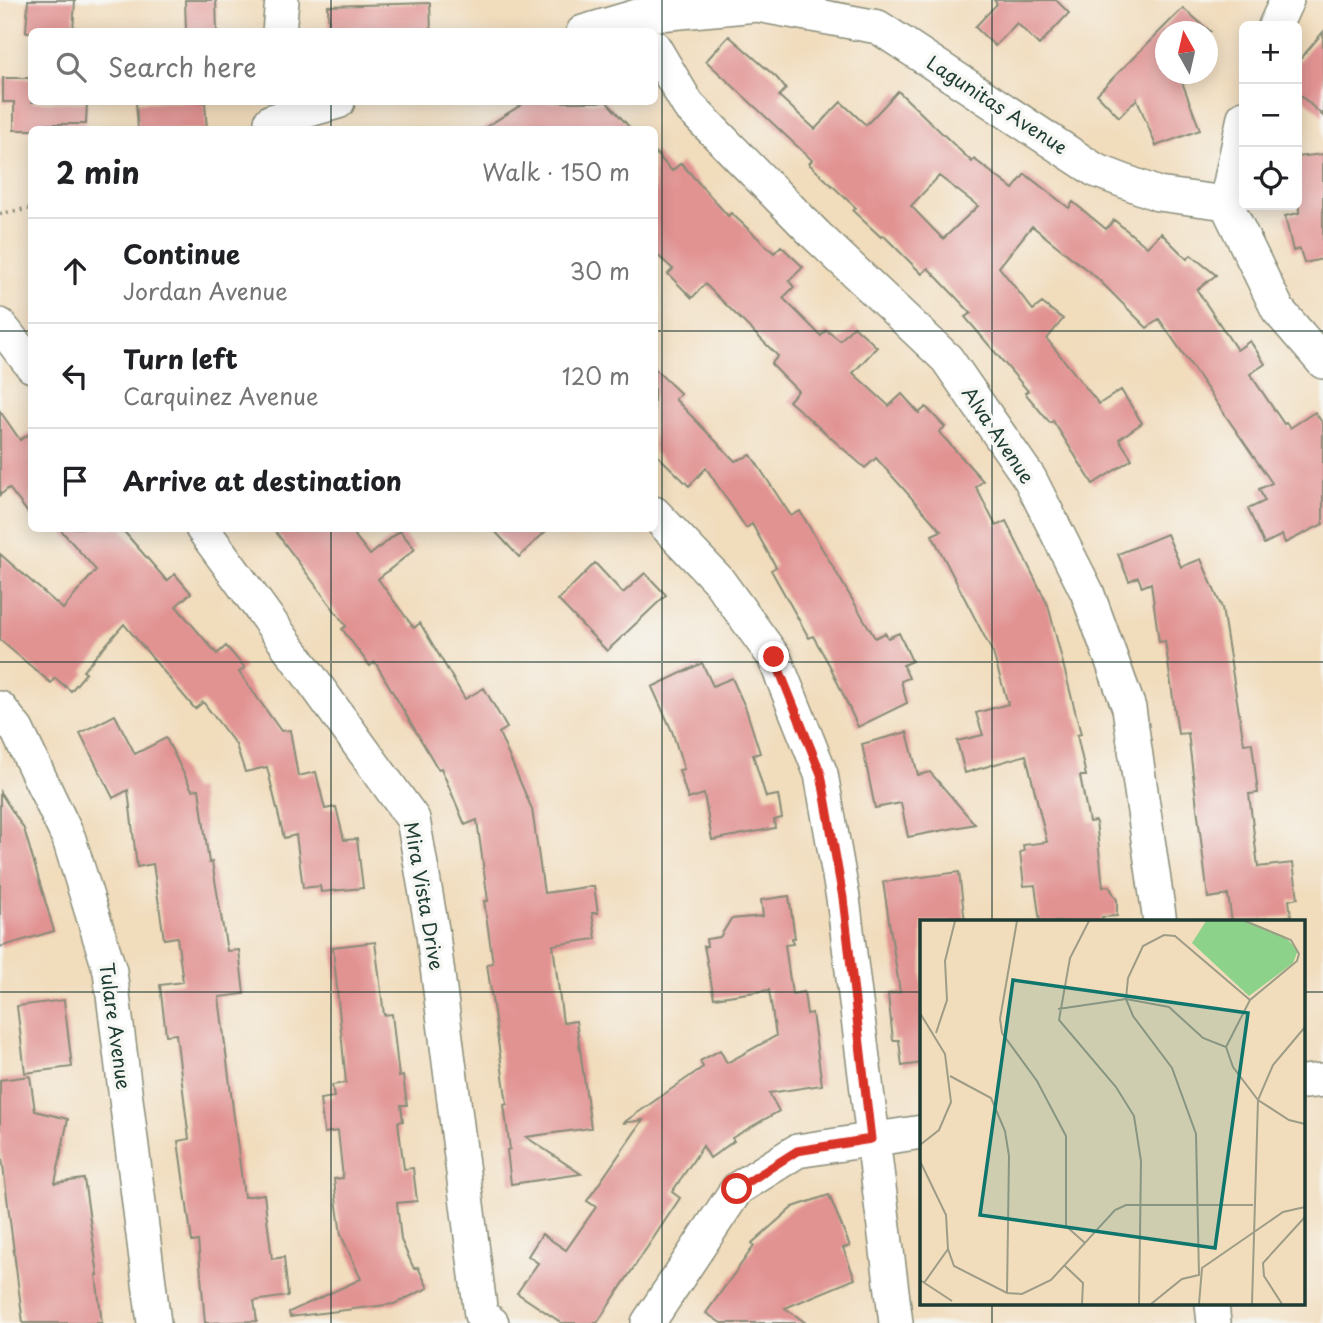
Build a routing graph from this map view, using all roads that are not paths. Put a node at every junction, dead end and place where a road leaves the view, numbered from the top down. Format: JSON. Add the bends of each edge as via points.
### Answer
{"nodes":[{"id":1,"x":282,"y":0,"type":"edge"},
{"id":2,"x":1287,"y":0,"type":"edge"},
{"id":3,"x":639,"y":16,"type":"edge"},
{"id":4,"x":1278,"y":21,"type":"edge"},
{"id":5,"x":279,"y":28,"type":"edge"},
{"id":6,"x":597,"y":28,"type":"edge"},
{"id":7,"x":658,"y":54,"type":"edge"},
{"id":8,"x":325,"y":105,"type":"edge"},
{"id":9,"x":272,"y":117,"type":"edge"},
{"id":10,"x":1239,"y":141,"type":"edge"},
{"id":11,"x":1226,"y":203,"type":"junction"},
{"id":12,"x":0,"y":325,"type":"edge"},
{"id":13,"x":28,"y":361,"type":"edge"},
{"id":14,"x":1323,"y":362,"type":"edge"},
{"id":15,"x":658,"y":517,"type":"edge"},
{"id":16,"x":205,"y":532,"type":"edge"},
{"id":17,"x":0,"y":708,"type":"edge"},
{"id":18,"x":1160,"y":920,"type":"edge"},
{"id":19,"x":920,"y":1132,"type":"edge"},
{"id":20,"x":871,"y":1139,"type":"junction"},
{"id":21,"x":154,"y":1323,"type":"edge"},
{"id":22,"x":492,"y":1323,"type":"edge"},
{"id":23,"x":648,"y":1323,"type":"edge"},
{"id":24,"x":896,"y":1323,"type":"edge"}],
"edges":[{"from":1,"to":5,"type":"street"},
{"from":2,"to":4,"type":"street"},
{"from":3,"to":6,"type":"street","name":"Lagunitas Avenue"},
{"from":3,"to":11,"type":"street","name":"Lagunitas Avenue","via":[[757,5],[878,27],[1095,170],[1158,194]]},
{"from":7,"to":18,"type":"street","name":"Alva Avenue","via":[[688,105],[947,359],[1030,479],[1087,592],[1129,708]]},
{"from":8,"to":9,"type":"street"},
{"from":10,"to":11,"type":"street"},
{"from":11,"to":14,"type":"street","via":[[1278,310]]},
{"from":12,"to":13,"type":"street"},
{"from":15,"to":20,"type":"street","via":[[718,580],[774,657],[821,774],[843,898]]},
{"from":16,"to":22,"type":"street","name":"Mira Vista Drive","via":[[413,819],[433,935],[481,1315]]},
{"from":17,"to":21,"type":"street","name":"Tulare Avenue","via":[[17,730],[69,839],[110,971]]},
{"from":19,"to":20,"type":"street"},
{"from":20,"to":23,"type":"street","via":[[797,1151],[737,1189]]},
{"from":20,"to":24,"type":"street"}]}
